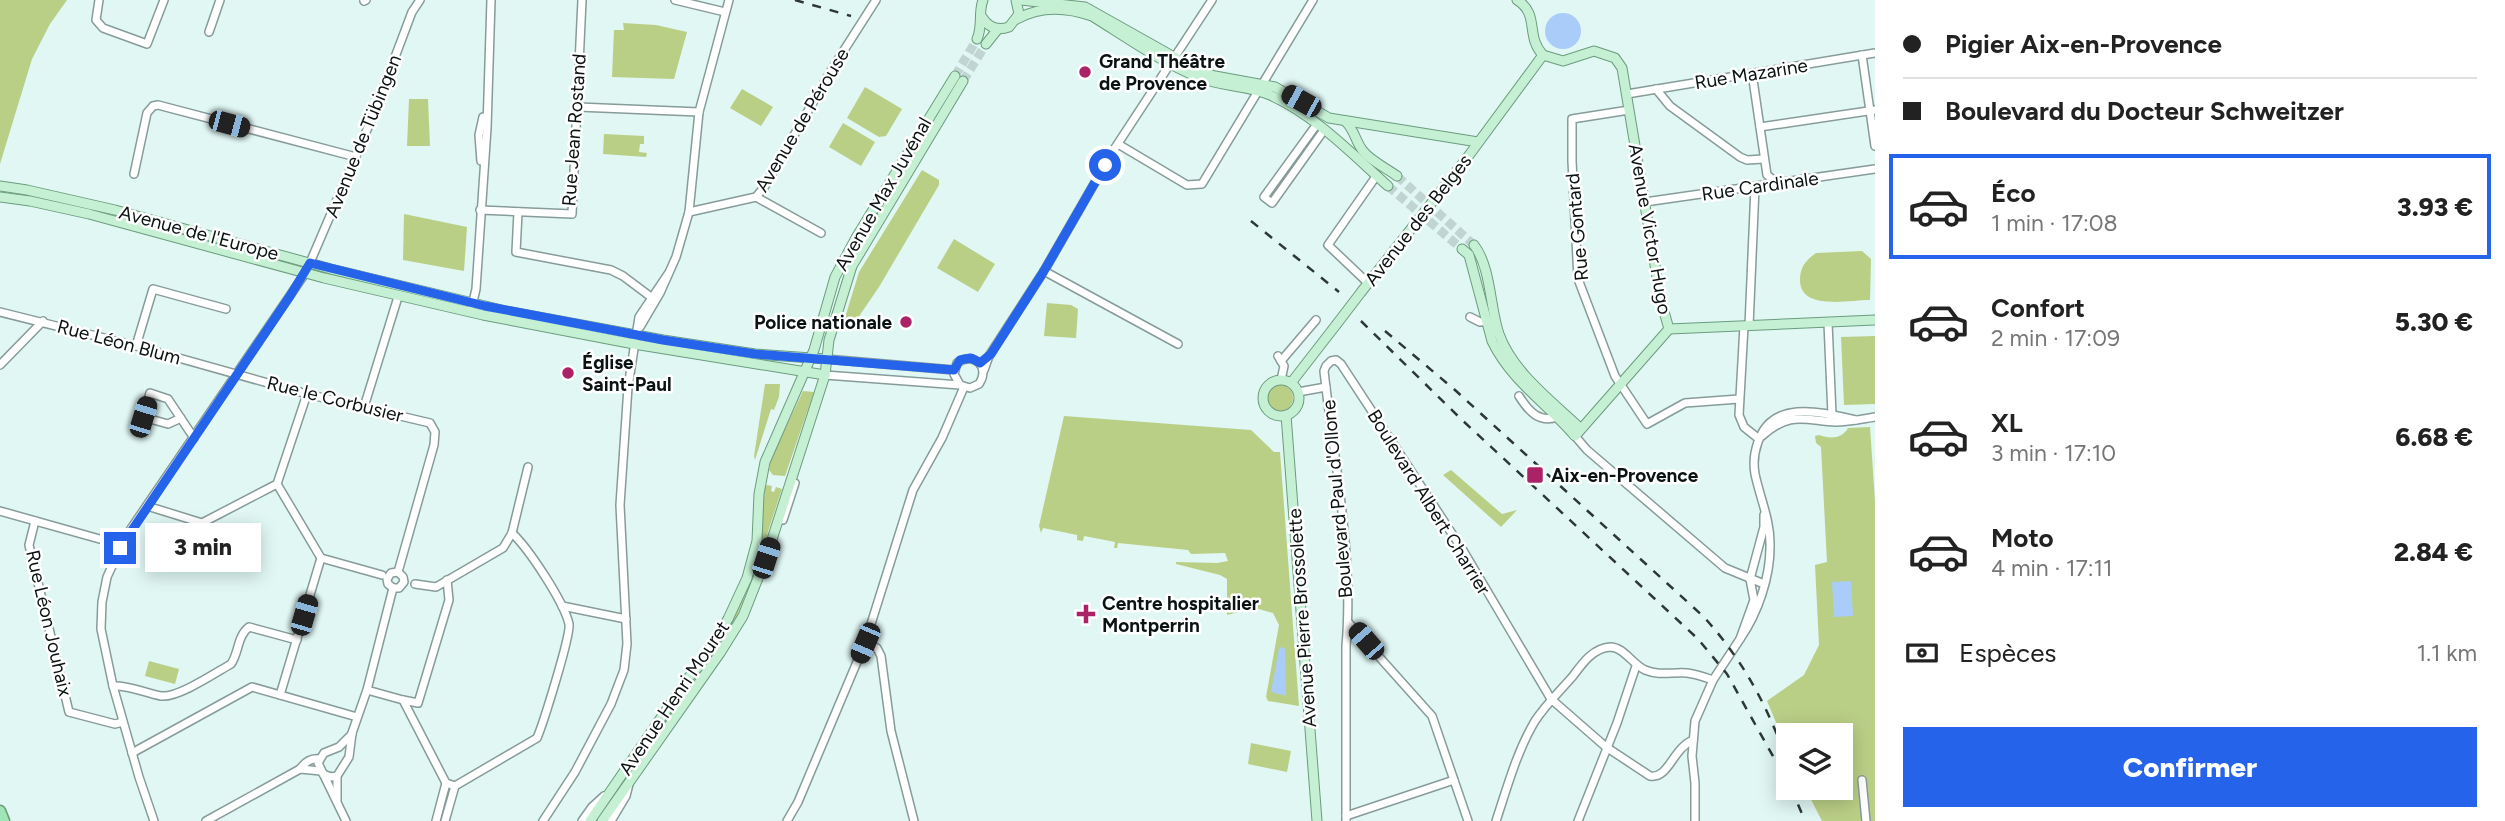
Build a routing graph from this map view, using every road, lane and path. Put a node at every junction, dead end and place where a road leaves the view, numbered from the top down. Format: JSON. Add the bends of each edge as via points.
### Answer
{"nodes":[{"id":1,"x":99,"y":0,"type":"edge"},
{"id":2,"x":164,"y":0,"type":"edge"},
{"id":3,"x":220,"y":0,"type":"edge"},
{"id":4,"x":420,"y":0,"type":"edge"},
{"id":5,"x":491,"y":0,"type":"edge"},
{"id":6,"x":582,"y":0,"type":"edge"},
{"id":7,"x":675,"y":0,"type":"edge"},
{"id":8,"x":729,"y":0,"type":"edge"},
{"id":9,"x":876,"y":0,"type":"edge"},
{"id":10,"x":983,"y":0,"type":"edge"},
{"id":11,"x":1018,"y":0,"type":"edge"},
{"id":12,"x":1076,"y":0,"type":"edge"},
{"id":13,"x":1212,"y":0,"type":"edge"},
{"id":14,"x":1517,"y":0,"type":"edge"},
{"id":15,"x":1311,"y":1,"type":"edge"},
{"id":16,"x":1085,"y":7,"type":"junction"},
{"id":17,"x":725,"y":12,"type":"junction"},
{"id":18,"x":982,"y":17,"type":"junction"},
{"id":19,"x":1017,"y":19,"type":"junction"},
{"id":20,"x":998,"y":29,"type":"junction"},
{"id":21,"x":209,"y":32,"type":"dead end"},
{"id":22,"x":1875,"y":53,"type":"edge"},
{"id":23,"x":1543,"y":55,"type":"junction"},
{"id":24,"x":1862,"y":55,"type":"junction"},
{"id":25,"x":1172,"y":60,"type":"junction"},
{"id":26,"x":1752,"y":73,"type":"junction"},
{"id":27,"x":1261,"y":87,"type":"junction"},
{"id":28,"x":1656,"y":89,"type":"junction"},
{"id":29,"x":1627,"y":94,"type":"junction"},
{"id":30,"x":578,"y":107,"type":"junction"},
{"id":31,"x":1629,"y":110,"type":"junction"},
{"id":32,"x":1872,"y":110,"type":"edge"},
{"id":33,"x":699,"y":112,"type":"junction"},
{"id":34,"x":1345,"y":121,"type":"junction"},
{"id":35,"x":1321,"y":127,"type":"junction"},
{"id":36,"x":1760,"y":127,"type":"junction"},
{"id":37,"x":1357,"y":139,"type":"junction"},
{"id":38,"x":1337,"y":140,"type":"junction"},
{"id":39,"x":1478,"y":142,"type":"junction"},
{"id":40,"x":1118,"y":144,"type":"junction"},
{"id":41,"x":1875,"y":146,"type":"edge"},
{"id":42,"x":356,"y":157,"type":"junction"},
{"id":43,"x":1764,"y":159,"type":"junction"},
{"id":44,"x":1875,"y":169,"type":"edge"},
{"id":45,"x":134,"y":174,"type":"dead end"},
{"id":46,"x":1377,"y":176,"type":"junction"},
{"id":47,"x":1397,"y":176,"type":"tunnel mouth"},
{"id":48,"x":1778,"y":183,"type":"junction"},
{"id":49,"x":0,"y":186,"type":"edge"},
{"id":50,"x":1388,"y":186,"type":"tunnel mouth"},
{"id":51,"x":1755,"y":187,"type":"junction"},
{"id":52,"x":0,"y":197,"type":"edge"},
{"id":53,"x":756,"y":197,"type":"junction"},
{"id":54,"x":1645,"y":202,"type":"junction"},
{"id":55,"x":480,"y":210,"type":"junction"},
{"id":56,"x":518,"y":212,"type":"junction"},
{"id":57,"x":689,"y":212,"type":"junction"},
{"id":58,"x":821,"y":233,"type":"dead end"},
{"id":59,"x":1474,"y":245,"type":"tunnel mouth"},
{"id":60,"x":1462,"y":249,"type":"tunnel mouth"},
{"id":61,"x":308,"y":267,"type":"junction"},
{"id":62,"x":1044,"y":271,"type":"junction"},
{"id":63,"x":667,"y":274,"type":"junction"},
{"id":64,"x":1365,"y":287,"type":"junction"},
{"id":65,"x":398,"y":296,"type":"junction"},
{"id":66,"x":651,"y":297,"type":"junction"},
{"id":67,"x":471,"y":308,"type":"junction"},
{"id":68,"x":226,"y":309,"type":"dead end"},
{"id":69,"x":0,"y":313,"type":"edge"},
{"id":70,"x":1494,"y":313,"type":"junction"},
{"id":71,"x":1471,"y":317,"type":"dead end"},
{"id":72,"x":1316,"y":320,"type":"dead end"},
{"id":73,"x":1875,"y":320,"type":"edge"},
{"id":74,"x":43,"y":321,"type":"junction"},
{"id":75,"x":1487,"y":322,"type":"junction"},
{"id":76,"x":1828,"y":323,"type":"junction"},
{"id":77,"x":1746,"y":326,"type":"junction"},
{"id":78,"x":1669,"y":329,"type":"junction"},
{"id":79,"x":635,"y":339,"type":"junction"},
{"id":80,"x":1178,"y":344,"type":"dead end"},
{"id":81,"x":136,"y":346,"type":"junction"},
{"id":82,"x":810,"y":358,"type":"junction"},
{"id":83,"x":826,"y":359,"type":"junction"},
{"id":84,"x":0,"y":365,"type":"edge"},
{"id":85,"x":982,"y":366,"type":"junction"},
{"id":86,"x":805,"y":370,"type":"junction"},
{"id":87,"x":954,"y":370,"type":"junction"},
{"id":88,"x":237,"y":375,"type":"junction"},
{"id":89,"x":825,"y":375,"type":"junction"},
{"id":90,"x":1281,"y":380,"type":"junction"},
{"id":91,"x":1291,"y":383,"type":"junction"},
{"id":92,"x":1620,"y":385,"type":"junction"},
{"id":93,"x":962,"y":386,"type":"junction"},
{"id":94,"x":1326,"y":387,"type":"junction"},
{"id":95,"x":1298,"y":392,"type":"junction"},
{"id":96,"x":307,"y":394,"type":"junction"},
{"id":97,"x":1519,"y":396,"type":"dead end"},
{"id":98,"x":1739,"y":400,"type":"junction"},
{"id":99,"x":364,"y":407,"type":"junction"},
{"id":100,"x":1286,"y":415,"type":"junction"},
{"id":101,"x":1832,"y":415,"type":"junction"},
{"id":102,"x":1558,"y":417,"type":"junction"},
{"id":103,"x":1875,"y":417,"type":"edge"},
{"id":104,"x":181,"y":418,"type":"junction"},
{"id":105,"x":1823,"y":419,"type":"junction"},
{"id":106,"x":1856,"y":419,"type":"junction"},
{"id":107,"x":1578,"y":433,"type":"junction"},
{"id":108,"x":194,"y":438,"type":"junction"},
{"id":109,"x":1759,"y":439,"type":"junction"},
{"id":110,"x":528,"y":467,"type":"dead end"},
{"id":111,"x":796,"y":483,"type":"dead end"},
{"id":112,"x":277,"y":484,"type":"junction"},
{"id":113,"x":147,"y":506,"type":"junction"},
{"id":114,"x":0,"y":511,"type":"edge"},
{"id":115,"x":1765,"y":511,"type":"junction"},
{"id":116,"x":35,"y":521,"type":"junction"},
{"id":117,"x":512,"y":533,"type":"junction"},
{"id":118,"x":121,"y":545,"type":"junction"},
{"id":119,"x":321,"y":558,"type":"junction"},
{"id":120,"x":382,"y":575,"type":"dead end"},
{"id":121,"x":1750,"y":579,"type":"junction"},
{"id":122,"x":447,"y":580,"type":"junction"},
{"id":123,"x":415,"y":584,"type":"dead end"},
{"id":124,"x":1764,"y":584,"type":"junction"},
{"id":125,"x":753,"y":595,"type":"junction"},
{"id":126,"x":562,"y":606,"type":"junction"},
{"id":127,"x":626,"y":619,"type":"junction"},
{"id":128,"x":1348,"y":621,"type":"junction"},
{"id":129,"x":1740,"y":639,"type":"junction"},
{"id":130,"x":297,"y":640,"type":"junction"},
{"id":131,"x":865,"y":643,"type":"junction"},
{"id":132,"x":1636,"y":666,"type":"junction"},
{"id":133,"x":1713,"y":680,"type":"junction"},
{"id":134,"x":113,"y":686,"type":"junction"},
{"id":135,"x":367,"y":690,"type":"junction"},
{"id":136,"x":280,"y":695,"type":"junction"},
{"id":137,"x":1552,"y":699,"type":"junction"},
{"id":138,"x":403,"y":700,"type":"junction"},
{"id":139,"x":358,"y":716,"type":"junction"},
{"id":140,"x":123,"y":722,"type":"junction"},
{"id":141,"x":352,"y":733,"type":"junction"},
{"id":142,"x":1693,"y":740,"type":"junction"},
{"id":143,"x":1606,"y":747,"type":"junction"},
{"id":144,"x":332,"y":751,"type":"junction"},
{"id":145,"x":132,"y":753,"type":"junction"},
{"id":146,"x":319,"y":759,"type":"junction"},
{"id":147,"x":344,"y":762,"type":"junction"},
{"id":148,"x":300,"y":769,"type":"junction"},
{"id":149,"x":322,"y":773,"type":"junction"},
{"id":150,"x":337,"y":776,"type":"junction"},
{"id":151,"x":1454,"y":779,"type":"junction"},
{"id":152,"x":1862,"y":780,"type":"dead end"},
{"id":153,"x":446,"y":783,"type":"junction"},
{"id":154,"x":629,"y":783,"type":"junction"},
{"id":155,"x":455,"y":786,"type":"junction"},
{"id":156,"x":610,"y":791,"type":"junction"},
{"id":157,"x":337,"y":805,"type":"junction"},
{"id":158,"x":0,"y":811,"type":"edge"},
{"id":159,"x":1346,"y":819,"type":"edge"},
{"id":160,"x":4,"y":821,"type":"edge"},
{"id":161,"x":154,"y":821,"type":"edge"},
{"id":162,"x":207,"y":821,"type":"edge"},
{"id":163,"x":346,"y":821,"type":"edge"},
{"id":164,"x":436,"y":821,"type":"edge"},
{"id":165,"x":445,"y":821,"type":"edge"},
{"id":166,"x":543,"y":821,"type":"edge"},
{"id":167,"x":582,"y":821,"type":"edge"},
{"id":168,"x":590,"y":821,"type":"edge"},
{"id":169,"x":602,"y":821,"type":"edge"},
{"id":170,"x":611,"y":821,"type":"edge"},
{"id":171,"x":787,"y":821,"type":"edge"},
{"id":172,"x":914,"y":821,"type":"edge"},
{"id":173,"x":1317,"y":821,"type":"edge"},
{"id":174,"x":1468,"y":821,"type":"edge"},
{"id":175,"x":1496,"y":821,"type":"edge"},
{"id":176,"x":1578,"y":821,"type":"edge"},
{"id":177,"x":1695,"y":821,"type":"edge"},
{"id":178,"x":1866,"y":821,"type":"edge"}],
"edges":[{"from":1,"to":2,"type":"street","via":[[96,20],[103,28],[147,44]]},
{"from":3,"to":21,"type":"street"},
{"from":4,"to":42,"type":"street","name":"Avenue de Tübingen"},
{"from":5,"to":55,"type":"street","via":[[486,103],[479,135],[483,170]]},
{"from":6,"to":30,"type":"street","name":"Rue Jean Rostand"},
{"from":7,"to":17,"type":"street"},
{"from":8,"to":17,"type":"street"},
{"from":9,"to":53,"type":"street","name":"Avenue de Pérouse"},
{"from":10,"to":18,"type":"main road"},
{"from":11,"to":16,"type":"main road"},
{"from":11,"to":19,"type":"main road"},
{"from":12,"to":16,"type":"street"},
{"from":13,"to":25,"type":"street"},
{"from":14,"to":23,"type":"main road","via":[[1527,8],[1532,38]]},
{"from":15,"to":27,"type":"street"},
{"from":16,"to":25,"type":"main road"},
{"from":17,"to":33,"type":"street"},
{"from":18,"to":20,"type":"main road"},
{"from":18,"to":20,"type":"main road","via":[[981,41]]},
{"from":19,"to":20,"type":"main road"},
{"from":19,"to":25,"type":"main road","via":[[1040,9],[1077,11]]},
{"from":22,"to":24,"type":"street","name":"Rue Mazarine"},
{"from":23,"to":29,"type":"main road","name":"Avenue Victor Hugo","via":[[1563,61],[1590,51],[1610,56],[1619,62]]},
{"from":23,"to":39,"type":"main road","name":"Avenue des Belges"},
{"from":24,"to":26,"type":"street","name":"Rue Mazarine"},
{"from":24,"to":32,"type":"street"},
{"from":25,"to":27,"type":"main road"},
{"from":25,"to":40,"type":"street"},
{"from":26,"to":28,"type":"street","name":"Rue Mazarine"},
{"from":26,"to":36,"type":"street"},
{"from":27,"to":34,"type":"main road","via":[[1275,87],[1321,114]]},
{"from":27,"to":35,"type":"main road"},
{"from":27,"to":40,"type":"street","via":[[1202,184],[1187,185]]},
{"from":28,"to":29,"type":"street","name":"Rue Mazarine"},
{"from":28,"to":43,"type":"street","via":[[1670,106],[1740,157]]},
{"from":29,"to":31,"type":"main road","name":"Avenue Victor Hugo"},
{"from":30,"to":33,"type":"street"},
{"from":30,"to":56,"type":"street","name":"Rue Jean Rostand","via":[[572,214]]},
{"from":31,"to":54,"type":"main road","name":"Avenue Victor Hugo"},
{"from":31,"to":92,"type":"street","name":"Rue Gontard","via":[[1572,119],[1578,279]]},
{"from":32,"to":36,"type":"street"},
{"from":32,"to":41,"type":"street"},
{"from":33,"to":57,"type":"street"},
{"from":34,"to":37,"type":"main road"},
{"from":34,"to":39,"type":"main road"},
{"from":35,"to":35,"type":"street","via":[[1272,203],[1264,197]]},
{"from":35,"to":38,"type":"main road"},
{"from":36,"to":43,"type":"street"},
{"from":37,"to":38,"type":"street"},
{"from":37,"to":47,"type":"main road","via":[[1368,156]]},
{"from":38,"to":46,"type":"main road"},
{"from":39,"to":64,"type":"main road","name":"Avenue des Belges"},
{"from":40,"to":62,"type":"street"},
{"from":42,"to":45,"type":"street","via":[[158,105],[147,113]]},
{"from":42,"to":61,"type":"street","name":"Avenue de Tübingen"},
{"from":43,"to":48,"type":"street","via":[[1767,175]]},
{"from":44,"to":48,"type":"street","name":"Rue Cardinale"},
{"from":46,"to":50,"type":"main road"},
{"from":46,"to":64,"type":"street","via":[[1328,245]]},
{"from":48,"to":51,"type":"street","name":"Rue Cardinale"},
{"from":49,"to":61,"type":"main road","name":"Avenue de l'Europe","via":[[128,213]]},
{"from":51,"to":54,"type":"street","name":"Rue Cardinale"},
{"from":51,"to":77,"type":"street"},
{"from":52,"to":61,"type":"main road","name":"Avenue de l'Europe"},
{"from":53,"to":57,"type":"street","name":"Avenue de Pérouse"},
{"from":53,"to":58,"type":"street"},
{"from":54,"to":78,"type":"main road","name":"Avenue Victor Hugo"},
{"from":55,"to":56,"type":"street","name":"Rue Jean Rostand"},
{"from":55,"to":67,"type":"street"},
{"from":56,"to":66,"type":"street","via":[[516,252],[611,270]]},
{"from":57,"to":63,"type":"street"},
{"from":59,"to":70,"type":"main road","via":[[1482,259]]},
{"from":60,"to":75,"type":"main road","via":[[1469,255]]},
{"from":61,"to":65,"type":"main road","name":"Avenue de l'Europe"},
{"from":61,"to":67,"type":"main road","name":"Avenue de l'Europe"},
{"from":61,"to":88,"type":"street","name":"Avenue de Tübingen"},
{"from":62,"to":80,"type":"street"},
{"from":62,"to":85,"type":"street"},
{"from":63,"to":66,"type":"street"},
{"from":63,"to":79,"type":"street"},
{"from":64,"to":91,"type":"main road","name":"Avenue des Belges","bridge":true},
{"from":65,"to":67,"type":"main road","name":"Avenue de l'Europe"},
{"from":65,"to":99,"type":"street"},
{"from":66,"to":79,"type":"street","via":[[639,317]]},
{"from":67,"to":79,"type":"main road","name":"Avenue de l'Europe"},
{"from":68,"to":81,"type":"street","via":[[153,289]]},
{"from":69,"to":74,"type":"street","name":"Rue Léon Blum"},
{"from":70,"to":75,"type":"street"},
{"from":70,"to":107,"type":"main road","via":[[1504,346]]},
{"from":71,"to":75,"type":"street"},
{"from":72,"to":90,"type":"street","via":[[1280,359],[1284,366]]},
{"from":73,"to":76,"type":"main road"},
{"from":74,"to":81,"type":"street","name":"Rue Léon Blum"},
{"from":74,"to":84,"type":"street"},
{"from":75,"to":102,"type":"main road","via":[[1498,354],[1523,387]]},
{"from":76,"to":77,"type":"main road"},
{"from":76,"to":101,"type":"street"},
{"from":77,"to":78,"type":"main road"},
{"from":77,"to":98,"type":"street"},
{"from":78,"to":92,"type":"main road","name":"Avenue Victor Hugo"},
{"from":79,"to":82,"type":"main road","name":"Avenue de l'Europe"},
{"from":79,"to":86,"type":"main road","name":"Avenue de l'Europe"},
{"from":79,"to":127,"type":"street","via":[[620,505]]},
{"from":81,"to":88,"type":"street","name":"Rue Léon Blum"},
{"from":82,"to":83,"type":"main road","name":"Avenue de l'Europe"},
{"from":82,"to":83,"type":"main road","name":"Avenue Max Juvénal","via":[[841,264],[959,78],[852,266]]},
{"from":82,"to":86,"type":"main road","name":"Avenue Max Juvénal"},
{"from":83,"to":87,"type":"street"},
{"from":83,"to":89,"type":"main road","name":"Avenue Max Juvénal"},
{"from":85,"to":87,"type":"street","via":[[965,358]]},
{"from":85,"to":93,"type":"street","via":[[979,384]]},
{"from":86,"to":89,"type":"main road","name":"Avenue de l'Europe"},
{"from":86,"to":156,"type":"main road","name":"Avenue Henri Mouret","via":[[765,463],[757,541],[741,594],[699,666]]},
{"from":87,"to":93,"type":"street"},
{"from":88,"to":96,"type":"street","name":"Rue le Corbusier"},
{"from":88,"to":108,"type":"street","name":"Avenue de Tübingen"},
{"from":89,"to":93,"type":"street"},
{"from":89,"to":125,"type":"main road","name":"Avenue Henri Mouret"},
{"from":90,"to":91,"type":"main road"},
{"from":90,"to":100,"type":"main road","via":[[1268,385],[1263,399],[1269,412]]},
{"from":91,"to":95,"type":"main road"},
{"from":92,"to":98,"type":"street","via":[[1647,424],[1685,402]]},
{"from":92,"to":107,"type":"main road","name":"Avenue Victor Hugo"},
{"from":93,"to":131,"type":"street","via":[[942,438],[913,490]]},
{"from":94,"to":95,"type":"street"},
{"from":94,"to":128,"type":"street","name":"Boulevard Paul d'Ollone"},
{"from":94,"to":137,"type":"street","name":"Boulevard Albert Charrier","via":[[1326,366],[1331,360],[1338,361],[1464,552]]},
{"from":95,"to":100,"type":"main road","via":[[1298,403]]},
{"from":96,"to":99,"type":"street","name":"Rue le Corbusier"},
{"from":96,"to":112,"type":"street"},
{"from":97,"to":102,"type":"street","via":[[1541,419]]},
{"from":98,"to":109,"type":"street","via":[[1740,422]]},
{"from":99,"to":135,"type":"street","name":"Rue le Corbusier","via":[[427,422],[436,438],[398,572],[404,582],[393,588]]},
{"from":100,"to":173,"type":"main road","name":"Avenue Pierre Brossolette"},
{"from":101,"to":105,"type":"street"},
{"from":101,"to":106,"type":"street"},
{"from":101,"to":109,"type":"street","via":[[1814,411],[1779,415],[1766,425]]},
{"from":102,"to":107,"type":"main road"},
{"from":103,"to":106,"type":"street"},
{"from":104,"to":104,"type":"street","via":[[169,399],[150,393],[143,417],[169,424]]},
{"from":104,"to":108,"type":"street"},
{"from":105,"to":106,"type":"street"},
{"from":105,"to":109,"type":"street","via":[[1780,422]]},
{"from":107,"to":121,"type":"street","via":[[1587,450],[1724,568]]},
{"from":108,"to":113,"type":"street","name":"Avenue de Tübingen"},
{"from":109,"to":115,"type":"street","via":[[1754,463]]},
{"from":110,"to":117,"type":"street"},
{"from":111,"to":125,"type":"street"},
{"from":112,"to":113,"type":"street","via":[[202,523]]},
{"from":112,"to":119,"type":"street"},
{"from":113,"to":118,"type":"street","name":"Avenue de Tübingen"},
{"from":114,"to":116,"type":"street"},
{"from":115,"to":121,"type":"street"},
{"from":115,"to":124,"type":"street","via":[[1771,547]]},
{"from":116,"to":118,"type":"street"},
{"from":116,"to":140,"type":"street","name":"Rue Léon Jouhaix","via":[[29,545],[69,712]]},
{"from":117,"to":122,"type":"street","via":[[503,548]]},
{"from":117,"to":126,"type":"street"},
{"from":118,"to":134,"type":"street","name":"Avenue de Tübingen","via":[[107,577],[101,621]]},
{"from":119,"to":120,"type":"street"},
{"from":119,"to":130,"type":"street"},
{"from":121,"to":124,"type":"street"},
{"from":121,"to":129,"type":"street","via":[[1754,600]]},
{"from":122,"to":123,"type":"street","via":[[436,587]]},
{"from":122,"to":138,"type":"street","via":[[449,600],[418,704]]},
{"from":124,"to":129,"type":"street","via":[[1757,610]]},
{"from":125,"to":154,"type":"main road","name":"Avenue Henri Mouret","via":[[733,634]]},
{"from":126,"to":127,"type":"street"},
{"from":126,"to":155,"type":"street","via":[[570,626],[537,738]]},
{"from":127,"to":166,"type":"street","via":[[624,670],[611,704]]},
{"from":128,"to":151,"type":"street","via":[[1432,716]]},
{"from":128,"to":159,"type":"street","name":"Boulevard Paul d'Ollone"},
{"from":129,"to":133,"type":"street"},
{"from":130,"to":134,"type":"street","via":[[249,627],[242,634],[234,661],[168,696]]},
{"from":130,"to":136,"type":"street"},
{"from":131,"to":171,"type":"street"},
{"from":131,"to":172,"type":"street","via":[[877,648],[881,656],[891,731]]},
{"from":132,"to":133,"type":"street","via":[[1661,675],[1686,673]]},
{"from":132,"to":137,"type":"street","via":[[1619,649],[1603,649],[1585,661]]},
{"from":132,"to":143,"type":"street"},
{"from":133,"to":142,"type":"street","via":[[1695,721]]},
{"from":134,"to":140,"type":"street","name":"Avenue de Tübingen"},
{"from":135,"to":138,"type":"street"},
{"from":135,"to":139,"type":"street"},
{"from":136,"to":139,"type":"street"},
{"from":136,"to":145,"type":"street","via":[[252,687]]},
{"from":137,"to":143,"type":"street","name":"Boulevard Albert Charrier"},
{"from":137,"to":175,"type":"street","via":[[1533,724]]},
{"from":138,"to":153,"type":"street"},
{"from":139,"to":141,"type":"street"},
{"from":140,"to":145,"type":"street","name":"Avenue de Tübingen"},
{"from":141,"to":144,"type":"street"},
{"from":141,"to":147,"type":"street"},
{"from":142,"to":143,"type":"street","name":"Boulevard Albert Charrier","via":[[1679,748],[1663,774],[1655,777]]},
{"from":142,"to":177,"type":"street"},
{"from":143,"to":176,"type":"street"},
{"from":144,"to":146,"type":"street"},
{"from":144,"to":147,"type":"street"},
{"from":145,"to":161,"type":"street","name":"Avenue de Tübingen"},
{"from":146,"to":148,"type":"street","via":[[313,758]]},
{"from":146,"to":149,"type":"street"},
{"from":147,"to":150,"type":"street"},
{"from":148,"to":149,"type":"street"},
{"from":148,"to":162,"type":"street"},
{"from":149,"to":150,"type":"street"},
{"from":149,"to":157,"type":"street"},
{"from":150,"to":157,"type":"street"},
{"from":151,"to":159,"type":"street"},
{"from":151,"to":174,"type":"street"},
{"from":152,"to":178,"type":"street"},
{"from":153,"to":155,"type":"street"},
{"from":153,"to":164,"type":"street"},
{"from":154,"to":169,"type":"main road","name":"Avenue Henri Mouret"},
{"from":154,"to":170,"type":"street","name":"Avenue Henri Mouret"},
{"from":155,"to":165,"type":"street"},
{"from":156,"to":167,"type":"street"},
{"from":156,"to":168,"type":"main road","name":"Avenue Henri Mouret"},
{"from":157,"to":163,"type":"street"},
{"from":158,"to":160,"type":"highway"}]}
